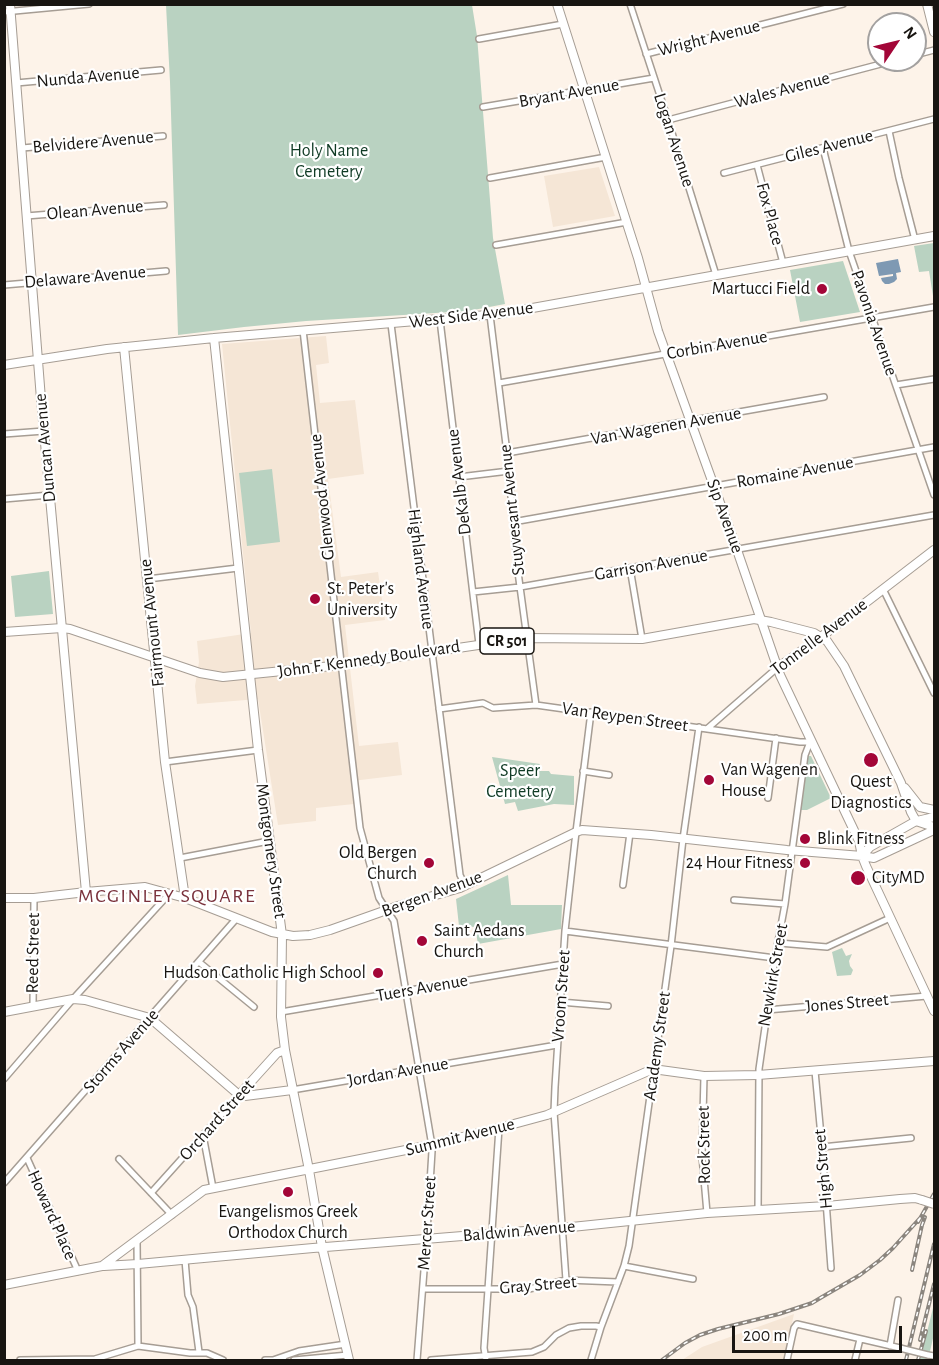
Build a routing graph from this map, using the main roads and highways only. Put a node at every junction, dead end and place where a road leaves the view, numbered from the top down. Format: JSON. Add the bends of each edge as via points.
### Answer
{"nodes":[{"id":1,"x":4,"y":632,"type":"edge"},
{"id":2,"x":901,"y":783,"type":"junction"},
{"id":3,"x":934,"y":810,"type":"edge"},
{"id":4,"x":934,"y":818,"type":"edge"},
{"id":5,"x":916,"y":821,"type":"junction"},
{"id":6,"x":934,"y":828,"type":"edge"}],
"edges":[{"from":1,"to":2,"type":"main road","name":"John F. Kennedy Boulevard","number":"CR 501","via":[[70,629],[200,673],[223,677],[342,665],[526,638],[642,639],[761,620],[803,629],[827,641],[844,666]]},
{"from":2,"to":3,"type":"main road","name":"John F. Kennedy Boulevard","number":"CR 501","via":[[920,807]]},
{"from":2,"to":5,"type":"main road","name":"John F. Kennedy Boulevard","number":"CR 501"},
{"from":4,"to":5,"type":"main road"},
{"from":5,"to":6,"type":"main road"}]}
